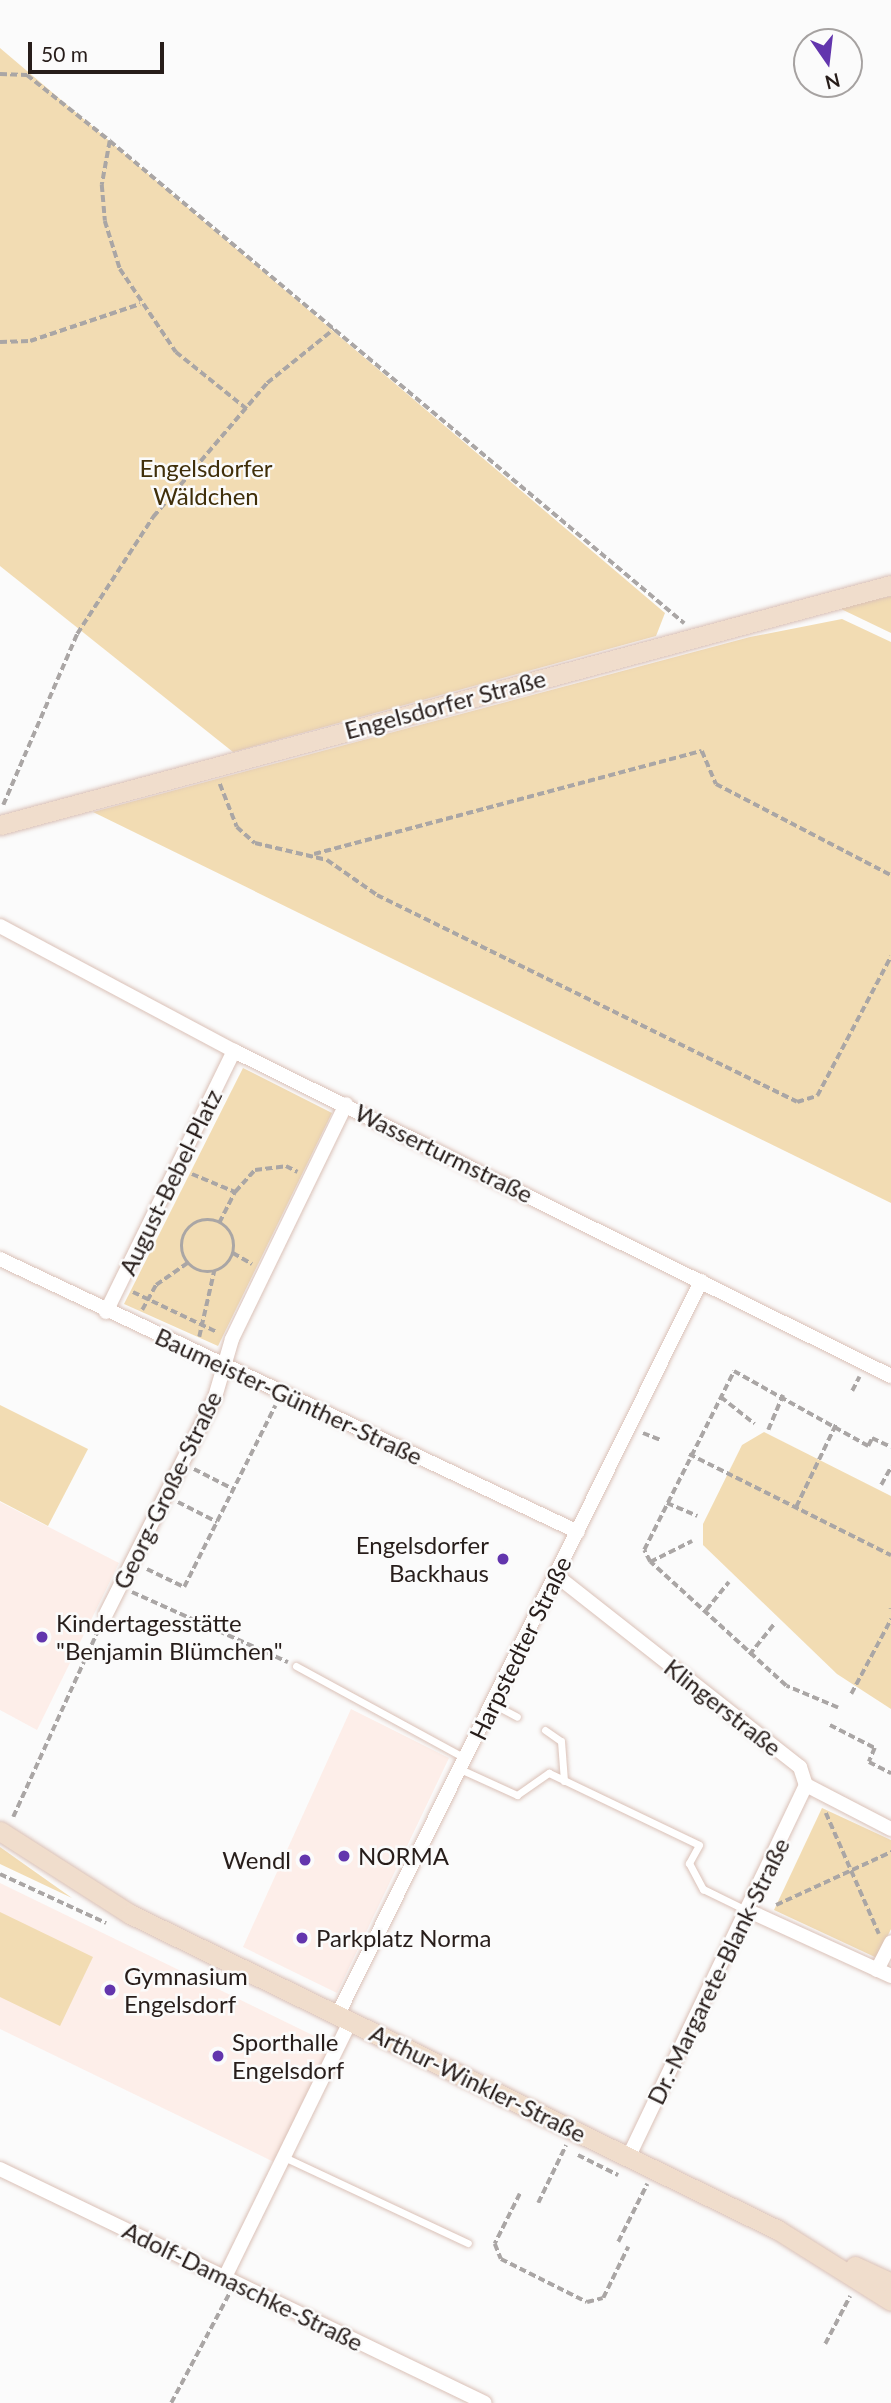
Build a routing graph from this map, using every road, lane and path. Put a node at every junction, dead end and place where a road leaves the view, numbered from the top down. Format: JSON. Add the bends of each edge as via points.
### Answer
{"nodes":[{"id":1,"x":0,"y":74,"type":"edge"},
{"id":2,"x":110,"y":141,"type":"junction"},
{"id":3,"x":140,"y":304,"type":"junction"},
{"id":4,"x":334,"y":329,"type":"junction"},
{"id":5,"x":0,"y":342,"type":"edge"},
{"id":6,"x":247,"y":409,"type":"junction"},
{"id":7,"x":891,"y":584,"type":"edge"},
{"id":8,"x":692,"y":637,"type":"junction"},
{"id":9,"x":214,"y":766,"type":"junction"},
{"id":10,"x":3,"y":805,"type":"dead end"},
{"id":11,"x":0,"y":825,"type":"edge"},
{"id":12,"x":312,"y":855,"type":"junction"},
{"id":13,"x":891,"y":875,"type":"edge"},
{"id":14,"x":0,"y":926,"type":"edge"},
{"id":15,"x":891,"y":956,"type":"edge"},
{"id":16,"x":234,"y":1051,"type":"junction"},
{"id":17,"x":346,"y":1104,"type":"junction"},
{"id":18,"x":177,"y":1167,"type":"junction"},
{"id":19,"x":309,"y":1179,"type":"junction"},
{"id":20,"x":235,"y":1192,"type":"junction"},
{"id":21,"x":219,"y":1223,"type":"junction"},
{"id":22,"x":233,"y":1253,"type":"junction"},
{"id":23,"x":0,"y":1259,"type":"edge"},
{"id":24,"x":187,"y":1263,"type":"junction"},
{"id":25,"x":214,"y":1271,"type":"junction"},
{"id":26,"x":265,"y":1271,"type":"junction"},
{"id":27,"x":701,"y":1281,"type":"junction"},
{"id":28,"x":119,"y":1286,"type":"junction"},
{"id":29,"x":147,"y":1298,"type":"junction"},
{"id":30,"x":106,"y":1312,"type":"junction"},
{"id":31,"x":135,"y":1325,"type":"junction"},
{"id":32,"x":204,"y":1326,"type":"junction"},
{"id":33,"x":232,"y":1339,"type":"junction"},
{"id":34,"x":194,"y":1351,"type":"junction"},
{"id":35,"x":226,"y":1365,"type":"junction"},
{"id":36,"x":891,"y":1376,"type":"edge"},
{"id":37,"x":282,"y":1392,"type":"junction"},
{"id":38,"x":783,"y":1395,"type":"junction"},
{"id":39,"x":721,"y":1396,"type":"junction"},
{"id":40,"x":755,"y":1423,"type":"dead end"},
{"id":41,"x":836,"y":1424,"type":"junction"},
{"id":42,"x":768,"y":1430,"type":"dead end"},
{"id":43,"x":891,"y":1447,"type":"edge"},
{"id":44,"x":689,"y":1454,"type":"dead end"},
{"id":45,"x":695,"y":1457,"type":"junction"},
{"id":46,"x":182,"y":1463,"type":"junction"},
{"id":47,"x":891,"y":1467,"type":"edge"},
{"id":48,"x":881,"y":1485,"type":"dead end"},
{"id":49,"x":233,"y":1489,"type":"junction"},
{"id":50,"x":166,"y":1495,"type":"junction"},
{"id":51,"x":667,"y":1503,"type":"junction"},
{"id":52,"x":796,"y":1507,"type":"junction"},
{"id":53,"x":697,"y":1516,"type":"dead end"},
{"id":54,"x":217,"y":1522,"type":"junction"},
{"id":55,"x":578,"y":1532,"type":"junction"},
{"id":56,"x":692,"y":1541,"type":"dead end"},
{"id":57,"x":891,"y":1555,"type":"edge"},
{"id":58,"x":132,"y":1562,"type":"junction"},
{"id":59,"x":650,"y":1562,"type":"junction"},
{"id":60,"x":557,"y":1576,"type":"junction"},
{"id":61,"x":729,"y":1582,"type":"dead end"},
{"id":62,"x":120,"y":1586,"type":"junction"},
{"id":63,"x":706,"y":1610,"type":"junction"},
{"id":64,"x":106,"y":1614,"type":"joint"},
{"id":65,"x":891,"y":1619,"type":"edge"},
{"id":66,"x":774,"y":1624,"type":"dead end"},
{"id":67,"x":749,"y":1655,"type":"junction"},
{"id":68,"x":296,"y":1666,"type":"joint"},
{"id":69,"x":851,"y":1694,"type":"dead end"},
{"id":70,"x":493,"y":1704,"type":"junction"},
{"id":71,"x":838,"y":1709,"type":"dead end"},
{"id":72,"x":517,"y":1717,"type":"dead end"},
{"id":73,"x":830,"y":1726,"type":"dead end"},
{"id":74,"x":545,"y":1730,"type":"dead end"},
{"id":75,"x":463,"y":1763,"type":"junction"},
{"id":76,"x":891,"y":1773,"type":"edge"},
{"id":77,"x":564,"y":1781,"type":"junction"},
{"id":78,"x":812,"y":1788,"type":"junction"},
{"id":79,"x":891,"y":1829,"type":"edge"},
{"id":80,"x":3,"y":1833,"type":"edge"},
{"id":81,"x":891,"y":1852,"type":"edge"},
{"id":82,"x":849,"y":1872,"type":"junction"},
{"id":83,"x":751,"y":1906,"type":"junction"},
{"id":84,"x":889,"y":1946,"type":"edge"},
{"id":85,"x":877,"y":1970,"type":"junction"},
{"id":86,"x":891,"y":1976,"type":"edge"},
{"id":87,"x":345,"y":2017,"type":"junction"},
{"id":88,"x":574,"y":2129,"type":"junction"},
{"id":89,"x":629,"y":2156,"type":"junction"},
{"id":90,"x":284,"y":2157,"type":"junction"},
{"id":91,"x":0,"y":2169,"type":"edge"},
{"id":92,"x":654,"y":2169,"type":"junction"},
{"id":93,"x":520,"y":2194,"type":"dead end"},
{"id":94,"x":538,"y":2203,"type":"dead end"},
{"id":95,"x":618,"y":2242,"type":"dead end"},
{"id":96,"x":468,"y":2243,"type":"dead end"},
{"id":97,"x":628,"y":2247,"type":"dead end"},
{"id":98,"x":812,"y":2249,"type":"junction"},
{"id":99,"x":230,"y":2279,"type":"junction"},
{"id":100,"x":891,"y":2283,"type":"edge"},
{"id":101,"x":852,"y":2291,"type":"dead end"},
{"id":102,"x":891,"y":2301,"type":"edge"},
{"id":103,"x":825,"y":2344,"type":"dead end"},
{"id":104,"x":171,"y":2403,"type":"edge"},
{"id":105,"x":485,"y":2403,"type":"edge"}],
"edges":[{"from":1,"to":2,"type":"path","via":[[27,75]]},
{"from":2,"to":3,"type":"path","via":[[102,185],[105,221],[120,269]]},
{"from":2,"to":4,"type":"path"},
{"from":3,"to":5,"type":"path","via":[[30,341]]},
{"from":3,"to":6,"type":"path","via":[[176,352]]},
{"from":4,"to":6,"type":"path","via":[[282,369]]},
{"from":4,"to":8,"type":"path","via":[[669,605]]},
{"from":6,"to":10,"type":"path","via":[[153,517],[76,634]]},
{"from":7,"to":8,"type":"street","name":"Engelsdorfer Straße"},
{"from":8,"to":9,"type":"street","name":"Engelsdorfer Straße"},
{"from":9,"to":11,"type":"street","name":"Engelsdorfer Straße"},
{"from":9,"to":12,"type":"path","via":[[237,827],[255,843]]},
{"from":12,"to":13,"type":"path","via":[[702,751],[716,784]]},
{"from":12,"to":15,"type":"path","via":[[377,895],[797,1102],[817,1096]]},
{"from":14,"to":16,"type":"street","name":"Wasserturmstraße"},
{"from":16,"to":17,"type":"street","name":"Wasserturmstraße"},
{"from":16,"to":18,"type":"street","name":"August-Bebel-Platz"},
{"from":17,"to":19,"type":"street"},
{"from":17,"to":27,"type":"street","name":"Wasserturmstraße"},
{"from":18,"to":20,"type":"path"},
{"from":18,"to":28,"type":"street","name":"August-Bebel-Platz"},
{"from":19,"to":20,"type":"path","via":[[286,1166],[255,1170]]},
{"from":19,"to":26,"type":"street"},
{"from":20,"to":21,"type":"path"},
{"from":21,"to":22,"type":"path","via":[[231,1235]]},
{"from":21,"to":24,"type":"path","via":[[201,1221],[188,1230],[181,1244]]},
{"from":22,"to":25,"type":"path"},
{"from":22,"to":26,"type":"path"},
{"from":23,"to":30,"type":"street","name":"Baumeister-Günther-Straße"},
{"from":24,"to":25,"type":"path"},
{"from":24,"to":29,"type":"path"},
{"from":25,"to":32,"type":"path"},
{"from":26,"to":33,"type":"street"},
{"from":27,"to":36,"type":"street","name":"Wasserturmstraße"},
{"from":27,"to":55,"type":"street","name":"Harpstedter Straße"},
{"from":28,"to":29,"type":"path"},
{"from":28,"to":30,"type":"street","name":"August-Bebel-Platz"},
{"from":29,"to":31,"type":"path"},
{"from":29,"to":32,"type":"path"},
{"from":30,"to":31,"type":"street","name":"Baumeister-Günther-Straße"},
{"from":31,"to":34,"type":"street","name":"Baumeister-Günther-Straße"},
{"from":32,"to":33,"type":"path"},
{"from":32,"to":34,"type":"path"},
{"from":33,"to":35,"type":"street"},
{"from":34,"to":35,"type":"street","name":"Baumeister-Günther-Straße"},
{"from":35,"to":37,"type":"street","name":"Baumeister-Günther-Straße"},
{"from":35,"to":46,"type":"street","name":"Georg-Große-Straße"},
{"from":37,"to":49,"type":"path"},
{"from":37,"to":55,"type":"street","name":"Baumeister-Günther-Straße"},
{"from":38,"to":39,"type":"path","via":[[734,1371]]},
{"from":38,"to":41,"type":"path"},
{"from":38,"to":42,"type":"path"},
{"from":39,"to":40,"type":"path"},
{"from":39,"to":45,"type":"path"},
{"from":41,"to":43,"type":"path","via":[[868,1446],[872,1438]]},
{"from":41,"to":52,"type":"path"},
{"from":44,"to":45,"type":"path"},
{"from":45,"to":51,"type":"path"},
{"from":45,"to":52,"type":"path"},
{"from":46,"to":49,"type":"path"},
{"from":46,"to":50,"type":"street","name":"Georg-Große-Straße"},
{"from":47,"to":48,"type":"path"},
{"from":49,"to":54,"type":"path"},
{"from":50,"to":54,"type":"path"},
{"from":50,"to":58,"type":"street","name":"Georg-Große-Straße"},
{"from":51,"to":53,"type":"path"},
{"from":51,"to":59,"type":"path","via":[[644,1550]]},
{"from":52,"to":57,"type":"path"},
{"from":54,"to":58,"type":"path","via":[[184,1587]]},
{"from":55,"to":60,"type":"street","name":"Harpstedter Straße"},
{"from":56,"to":59,"type":"path"},
{"from":58,"to":62,"type":"street","name":"Georg-Große-Straße"},
{"from":59,"to":63,"type":"path"},
{"from":60,"to":70,"type":"street","name":"Harpstedter Straße"},
{"from":60,"to":78,"type":"street","name":"Klingerstraße","via":[[800,1767]]},
{"from":61,"to":63,"type":"path"},
{"from":62,"to":64,"type":"street","name":"Georg-Große-Straße"},
{"from":62,"to":68,"type":"path"},
{"from":63,"to":67,"type":"path"},
{"from":64,"to":80,"type":"path"},
{"from":65,"to":69,"type":"path"},
{"from":66,"to":67,"type":"path"},
{"from":67,"to":71,"type":"path","via":[[786,1686]]},
{"from":68,"to":75,"type":"lane"},
{"from":70,"to":72,"type":"lane"},
{"from":70,"to":75,"type":"street","name":"Harpstedter Straße"},
{"from":73,"to":76,"type":"path","via":[[874,1748],[869,1762]]},
{"from":74,"to":77,"type":"lane","via":[[561,1741]]},
{"from":75,"to":77,"type":"lane","via":[[517,1795],[539,1774]]},
{"from":75,"to":87,"type":"street","name":"Harpstedter Straße"},
{"from":77,"to":83,"type":"lane","via":[[699,1846],[689,1863],[703,1889]]},
{"from":78,"to":79,"type":"street","name":"Klingerstraße"},
{"from":78,"to":82,"type":"path"},
{"from":78,"to":83,"type":"street","name":"Dr.-Margarete-Blank-Straße"},
{"from":80,"to":87,"type":"street","name":"Arthur-Winkler-Straße","via":[[131,1914]]},
{"from":81,"to":82,"type":"path"},
{"from":82,"to":83,"type":"path","via":[[798,1898]]},
{"from":82,"to":84,"type":"path"},
{"from":83,"to":85,"type":"street"},
{"from":83,"to":89,"type":"street","name":"Dr.-Margarete-Blank-Straße"},
{"from":84,"to":85,"type":"street"},
{"from":85,"to":86,"type":"street"},
{"from":87,"to":88,"type":"street","name":"Arthur-Winkler-Straße"},
{"from":87,"to":90,"type":"street","name":"Harpstedter Straße"},
{"from":88,"to":89,"type":"street","name":"Arthur-Winkler-Straße"},
{"from":88,"to":94,"type":"path"},
{"from":89,"to":92,"type":"street","name":"Arthur-Winkler-Straße"},
{"from":90,"to":96,"type":"lane"},
{"from":90,"to":99,"type":"street","name":"Harpstedter Straße"},
{"from":91,"to":99,"type":"street","name":"Adolf-Damaschke-Straße"},
{"from":92,"to":95,"type":"path"},
{"from":92,"to":98,"type":"street","name":"Arthur-Winkler-Straße"},
{"from":93,"to":97,"type":"path","via":[[495,2245],[501,2259],[587,2302],[603,2298]]},
{"from":98,"to":100,"type":"street","name":"Arthur-Winkler-Straße"},
{"from":98,"to":102,"type":"street","name":"Arthur-Winkler-Straße"},
{"from":99,"to":104,"type":"path"},
{"from":99,"to":105,"type":"street","name":"Adolf-Damaschke-Straße"},
{"from":101,"to":103,"type":"path"}]}
